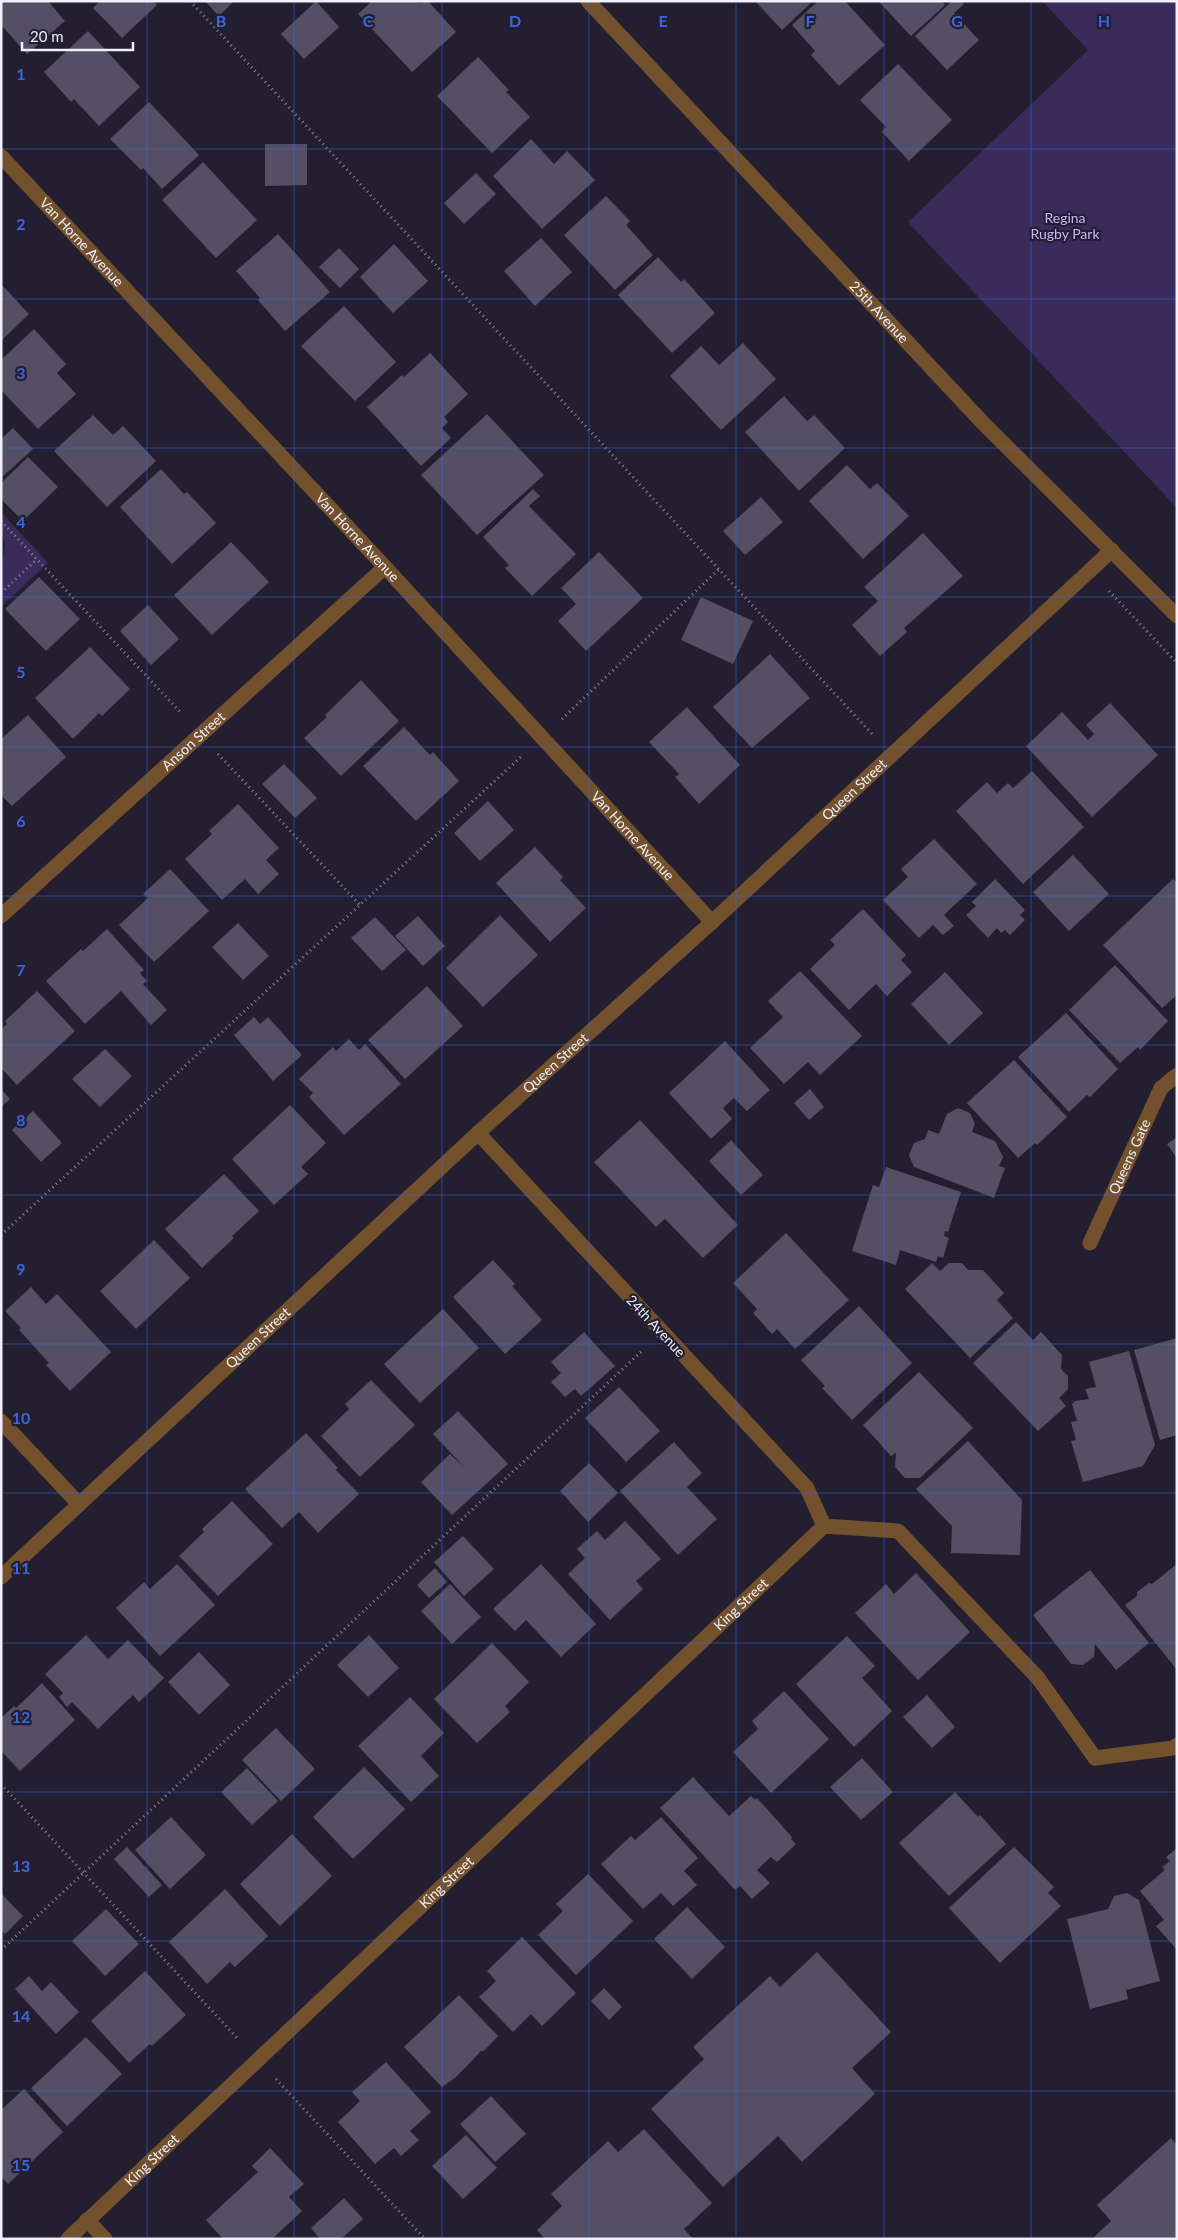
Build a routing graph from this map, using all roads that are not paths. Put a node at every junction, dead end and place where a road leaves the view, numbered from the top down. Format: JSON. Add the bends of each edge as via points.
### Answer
{"nodes":[{"id":1,"x":588,"y":1,"type":"edge"},
{"id":2,"x":1,"y":156,"type":"edge"},
{"id":3,"x":1112,"y":550,"type":"junction"},
{"id":4,"x":385,"y":566,"type":"junction"},
{"id":5,"x":1177,"y":616,"type":"edge"},
{"id":6,"x":1,"y":916,"type":"edge"},
{"id":7,"x":712,"y":922,"type":"junction"},
{"id":8,"x":1177,"y":1075,"type":"edge"},
{"id":9,"x":478,"y":1133,"type":"junction"},
{"id":10,"x":1090,"y":1243,"type":"dead end"},
{"id":11,"x":1,"y":1421,"type":"edge"},
{"id":12,"x":79,"y":1504,"type":"junction"},
{"id":13,"x":824,"y":1526,"type":"junction"},
{"id":14,"x":1,"y":1577,"type":"edge"},
{"id":15,"x":1177,"y":1745,"type":"edge"},
{"id":16,"x":87,"y":2220,"type":"junction"},
{"id":17,"x":68,"y":2239,"type":"edge"},
{"id":18,"x":105,"y":2239,"type":"edge"}],
"edges":[{"from":1,"to":3,"type":"street","name":"25th Avenue","via":[[983,423]]},
{"from":2,"to":4,"type":"street","name":"Van Horne Avenue"},
{"from":3,"to":5,"type":"street","name":"25th Avenue"},
{"from":3,"to":7,"type":"street","name":"Queen Street"},
{"from":4,"to":6,"type":"street","name":"Anson Street"},
{"from":4,"to":7,"type":"street","name":"Van Horne Avenue"},
{"from":7,"to":9,"type":"street","name":"Queen Street"},
{"from":8,"to":10,"type":"street","name":"Queens Gate","via":[[1161,1088]]},
{"from":9,"to":12,"type":"street","name":"Queen Street"},
{"from":9,"to":13,"type":"street","name":"24th Avenue","via":[[807,1488]]},
{"from":11,"to":12,"type":"street"},
{"from":12,"to":14,"type":"street","name":"Queen Street"},
{"from":13,"to":15,"type":"street","via":[[898,1531],[1038,1678],[1095,1758]]},
{"from":13,"to":16,"type":"street","name":"King Street"},
{"from":16,"to":17,"type":"street","name":"King Street"},
{"from":16,"to":18,"type":"street"}]}
